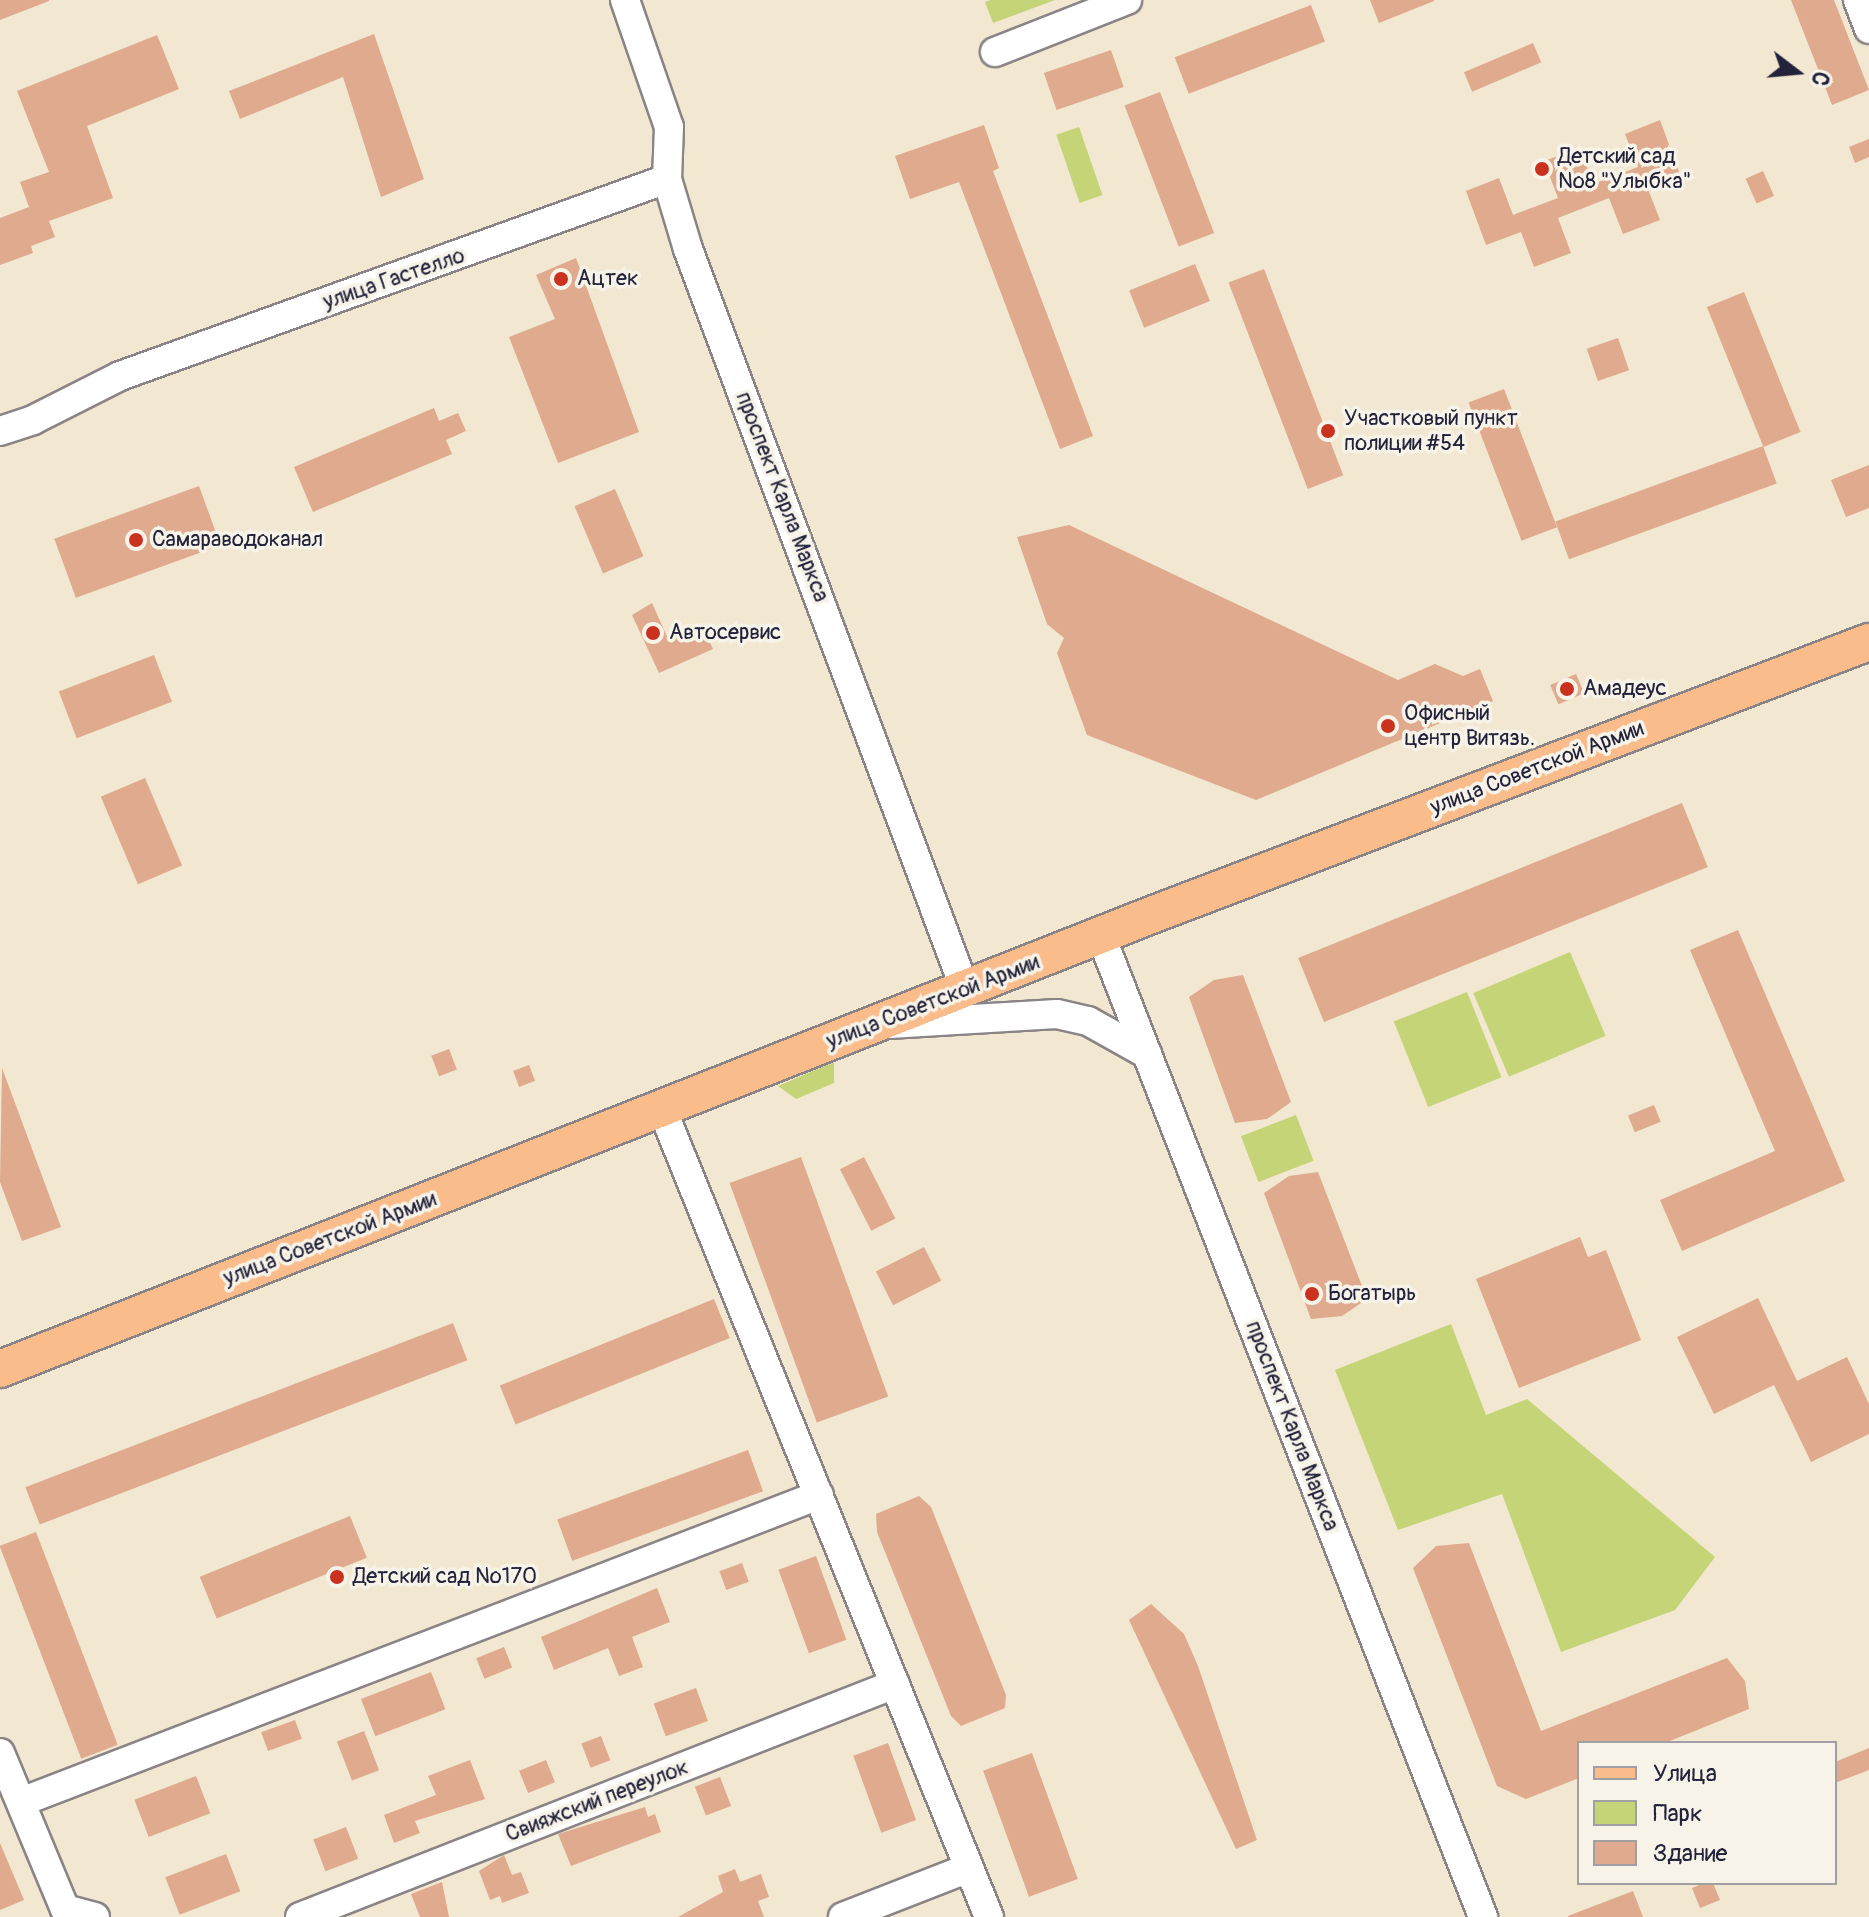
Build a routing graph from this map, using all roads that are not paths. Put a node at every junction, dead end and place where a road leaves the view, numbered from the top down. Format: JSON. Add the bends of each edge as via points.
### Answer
{"nodes":[{"id":1,"x":625,"y":0,"type":"edge"},
{"id":2,"x":1127,"y":0,"type":"edge"},
{"id":3,"x":1858,"y":0,"type":"edge"},
{"id":4,"x":1869,"y":29,"type":"edge"},
{"id":5,"x":995,"y":52,"type":"dead end"},
{"id":6,"x":667,"y":179,"type":"junction"},
{"id":7,"x":0,"y":431,"type":"edge"},
{"id":8,"x":1869,"y":642,"type":"edge"},
{"id":9,"x":1101,"y":936,"type":"junction"},
{"id":10,"x":965,"y":989,"type":"junction"},
{"id":11,"x":876,"y":1024,"type":"junction"},
{"id":12,"x":1147,"y":1054,"type":"junction"},
{"id":13,"x":662,"y":1109,"type":"junction"},
{"id":14,"x":0,"y":1369,"type":"edge"},
{"id":15,"x":819,"y":1495,"type":"junction"},
{"id":16,"x":895,"y":1684,"type":"junction"},
{"id":17,"x":0,"y":1753,"type":"edge"},
{"id":18,"x":21,"y":1802,"type":"junction"},
{"id":19,"x":969,"y":1868,"type":"junction"},
{"id":20,"x":1479,"y":1916,"type":"edge"},
{"id":21,"x":95,"y":1917,"type":"edge"},
{"id":22,"x":300,"y":1917,"type":"edge"},
{"id":23,"x":843,"y":1917,"type":"edge"},
{"id":24,"x":989,"y":1917,"type":"edge"}],
"edges":[{"from":1,"to":6,"type":"street","name":"проспект Карла Маркса","via":[[669,127]]},
{"from":2,"to":5,"type":"street"},
{"from":3,"to":4,"type":"street"},
{"from":6,"to":7,"type":"street","name":"улица Гастелло","via":[[120,376]]},
{"from":6,"to":10,"type":"street","name":"проспект Карла Маркса","via":[[688,249]]},
{"from":8,"to":9,"type":"main road","name":"улица Советской Армии"},
{"from":9,"to":10,"type":"main road","name":"улица Советской Армии"},
{"from":9,"to":12,"type":"street","name":"проспект Карла Маркса"},
{"from":10,"to":11,"type":"main road","name":"улица Советской Армии"},
{"from":11,"to":12,"type":"street","via":[[1057,1014],[1088,1021]]},
{"from":11,"to":13,"type":"main road","name":"улица Советской Армии"},
{"from":12,"to":20,"type":"street","name":"проспект Карла Маркса"},
{"from":13,"to":14,"type":"main road","name":"улица Советской Армии"},
{"from":13,"to":15,"type":"street"},
{"from":15,"to":16,"type":"street"},
{"from":15,"to":18,"type":"street"},
{"from":16,"to":19,"type":"street"},
{"from":16,"to":22,"type":"street","name":"Свияжский переулок"},
{"from":17,"to":18,"type":"street"},
{"from":18,"to":21,"type":"street","via":[[65,1909]]},
{"from":19,"to":23,"type":"street"},
{"from":19,"to":24,"type":"street"}]}
